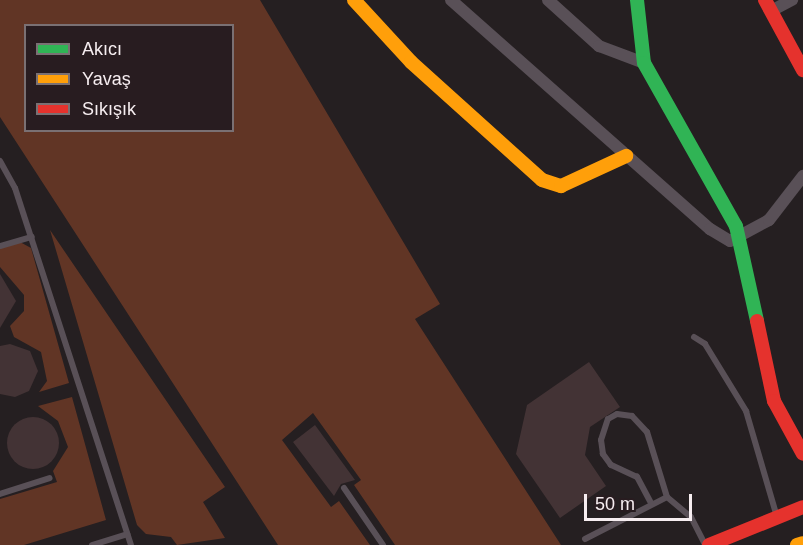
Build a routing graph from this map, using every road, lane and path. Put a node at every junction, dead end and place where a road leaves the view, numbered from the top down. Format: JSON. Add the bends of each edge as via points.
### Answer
{"nodes":[{"id":1,"x":354,"y":0,"type":"edge"},
{"id":2,"x":451,"y":0,"type":"edge"},
{"id":3,"x":548,"y":0,"type":"edge"},
{"id":4,"x":637,"y":0,"type":"edge"},
{"id":5,"x":792,"y":0,"type":"edge"},
{"id":6,"x":768,"y":6,"type":"edge"},
{"id":7,"x":644,"y":63,"type":"junction"},
{"id":8,"x":803,"y":70,"type":"edge"},
{"id":9,"x":626,"y":156,"type":"junction"},
{"id":10,"x":0,"y":161,"type":"edge"},
{"id":11,"x":803,"y":176,"type":"edge"},
{"id":12,"x":797,"y":192,"type":"edge"},
{"id":13,"x":32,"y":237,"type":"junction"},
{"id":14,"x":741,"y":240,"type":"junction"},
{"id":15,"x":0,"y":246,"type":"edge"},
{"id":16,"x":694,"y":337,"type":"dead end"},
{"id":17,"x":803,"y":454,"type":"edge"},
{"id":18,"x":50,"y":478,"type":"dead end"},
{"id":19,"x":344,"y":488,"type":"dead end"},
{"id":20,"x":0,"y":494,"type":"edge"},
{"id":21,"x":667,"y":497,"type":"junction"},
{"id":22,"x":651,"y":503,"type":"junction"},
{"id":23,"x":803,"y":507,"type":"edge"},
{"id":24,"x":777,"y":517,"type":"junction"},
{"id":25,"x":128,"y":534,"type":"junction"},
{"id":26,"x":585,"y":539,"type":"dead end"},
{"id":27,"x":803,"y":543,"type":"edge"},
{"id":28,"x":92,"y":545,"type":"edge"},
{"id":29,"x":131,"y":545,"type":"edge"},
{"id":30,"x":382,"y":545,"type":"edge"},
{"id":31,"x":707,"y":545,"type":"edge"},
{"id":32,"x":797,"y":545,"type":"edge"}],
"edges":[{"from":1,"to":9,"type":"street","via":[[411,62],[542,180],[561,186]]},
{"from":2,"to":9,"type":"street"},
{"from":3,"to":7,"type":"street","via":[[599,46]]},
{"from":4,"to":7,"type":"street"},
{"from":5,"to":6,"type":"street"},
{"from":6,"to":8,"type":"street"},
{"from":7,"to":14,"type":"street"},
{"from":9,"to":14,"type":"street","via":[[710,229],[730,241]]},
{"from":10,"to":13,"type":"lane"},
{"from":11,"to":12,"type":"street"},
{"from":12,"to":14,"type":"street","via":[[769,220]]},
{"from":13,"to":15,"type":"lane"},
{"from":13,"to":25,"type":"lane"},
{"from":14,"to":17,"type":"street","via":[[774,401]]},
{"from":16,"to":24,"type":"lane","via":[[709,350],[746,411]]},
{"from":18,"to":20,"type":"lane"},
{"from":19,"to":30,"type":"lane"},
{"from":21,"to":22,"type":"lane"},
{"from":21,"to":22,"type":"lane","via":[[647,432],[632,416],[617,414],[608,419],[601,440],[603,454],[611,465],[638,477]]},
{"from":21,"to":31,"type":"lane","via":[[691,517]]},
{"from":22,"to":26,"type":"lane"},
{"from":23,"to":24,"type":"street"},
{"from":24,"to":31,"type":"street"},
{"from":25,"to":28,"type":"lane"},
{"from":25,"to":29,"type":"lane"},
{"from":27,"to":32,"type":"street"}]}
